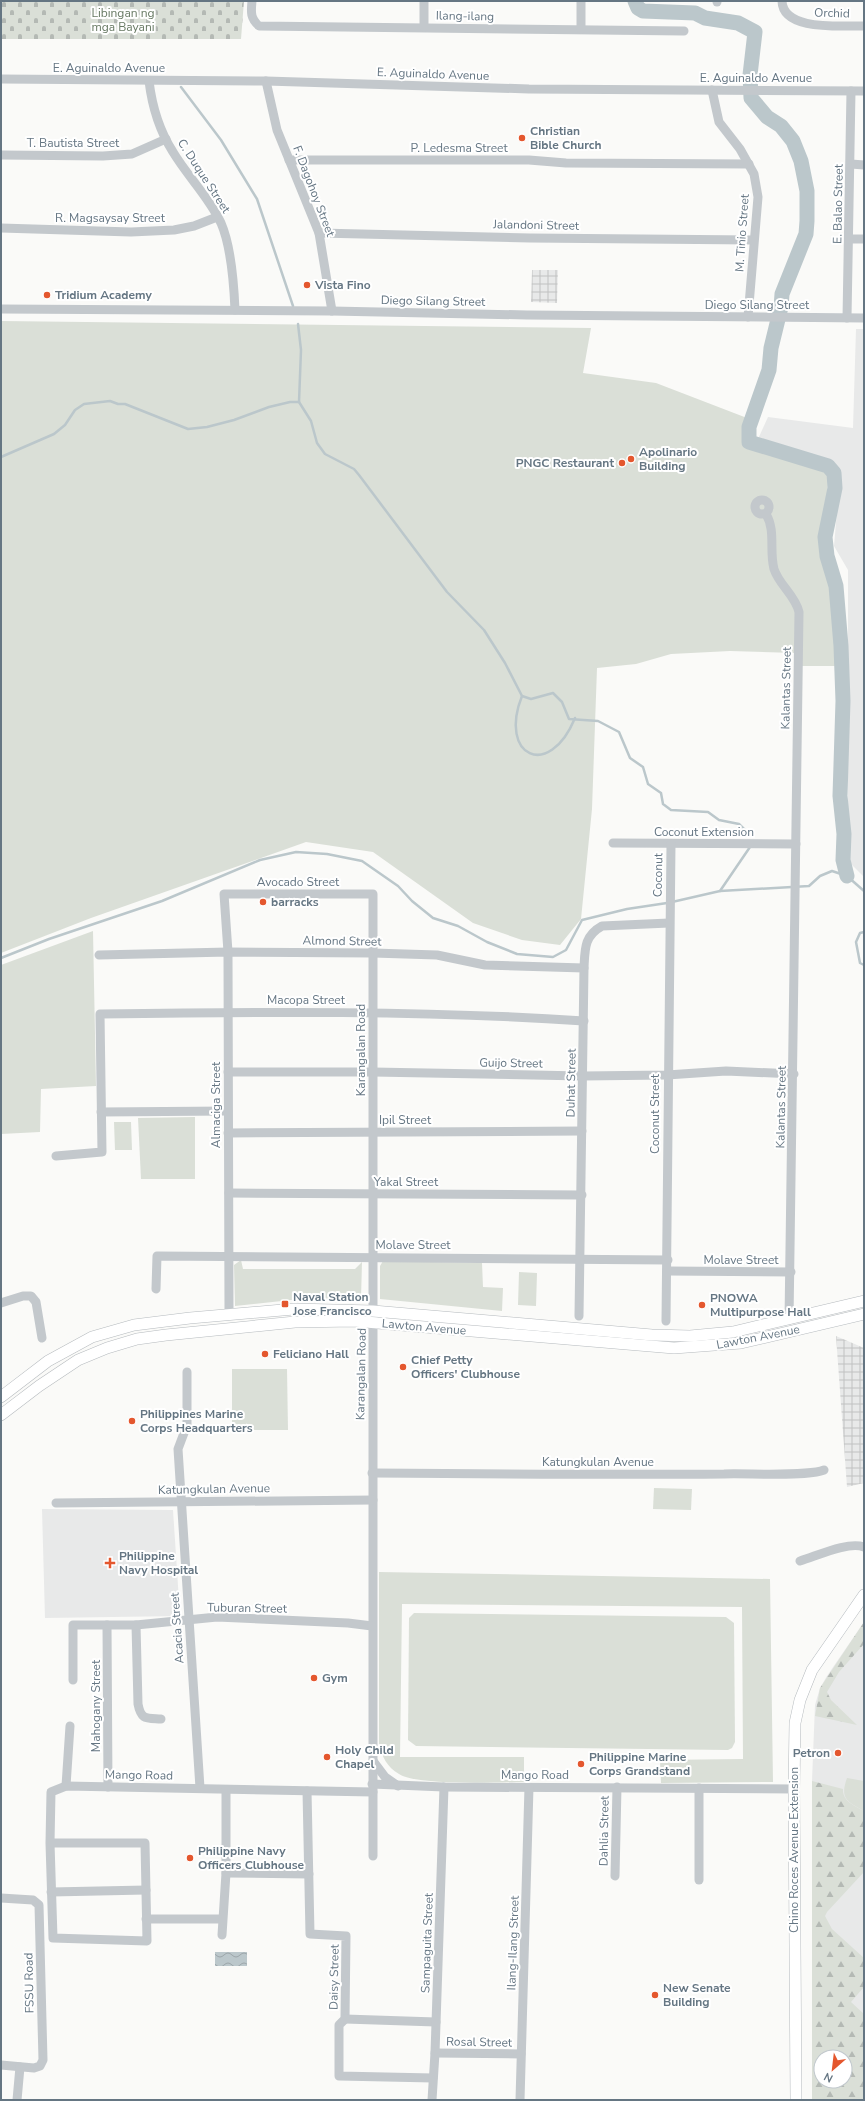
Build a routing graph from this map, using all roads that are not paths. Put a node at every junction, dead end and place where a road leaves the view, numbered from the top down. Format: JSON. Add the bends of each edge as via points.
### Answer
{"nodes":[{"id":1,"x":252,"y":1,"type":"edge"},
{"id":2,"x":424,"y":1,"type":"edge"},
{"id":3,"x":581,"y":1,"type":"edge"},
{"id":4,"x":782,"y":4,"type":"edge"},
{"id":5,"x":864,"y":26,"type":"edge"},
{"id":6,"x":424,"y":27,"type":"junction"},
{"id":7,"x":581,"y":29,"type":"junction"},
{"id":8,"x":684,"y":31,"type":"dead end"},
{"id":9,"x":1,"y":79,"type":"edge"},
{"id":10,"x":149,"y":81,"type":"junction"},
{"id":11,"x":266,"y":81,"type":"junction"},
{"id":12,"x":712,"y":90,"type":"junction"},
{"id":13,"x":851,"y":90,"type":"junction"},
{"id":14,"x":864,"y":91,"type":"edge"},
{"id":15,"x":166,"y":139,"type":"junction"},
{"id":16,"x":1,"y":155,"type":"edge"},
{"id":17,"x":289,"y":160,"type":"junction"},
{"id":18,"x":748,"y":164,"type":"junction"},
{"id":19,"x":851,"y":164,"type":"junction"},
{"id":20,"x":864,"y":165,"type":"edge"},
{"id":21,"x":217,"y":217,"type":"junction"},
{"id":22,"x":1,"y":228,"type":"edge"},
{"id":23,"x":319,"y":233,"type":"junction"},
{"id":24,"x":849,"y":239,"type":"junction"},
{"id":25,"x":864,"y":239,"type":"edge"},
{"id":26,"x":753,"y":240,"type":"junction"},
{"id":27,"x":1,"y":309,"type":"edge"},
{"id":28,"x":235,"y":310,"type":"junction"},
{"id":29,"x":332,"y":311,"type":"junction"},
{"id":30,"x":748,"y":317,"type":"junction"},
{"id":31,"x":847,"y":318,"type":"junction"},
{"id":32,"x":864,"y":318,"type":"edge"},
{"id":33,"x":766,"y":514,"type":"dead end"},
{"id":34,"x":613,"y":843,"type":"dead end"},
{"id":35,"x":671,"y":844,"type":"junction"},
{"id":36,"x":796,"y":844,"type":"junction"},
{"id":37,"x":224,"y":894,"type":"joint"},
{"id":38,"x":373,"y":894,"type":"joint"},
{"id":39,"x":669,"y":906,"type":"joint"},
{"id":40,"x":669,"y":923,"type":"junction"},
{"id":41,"x":228,"y":952,"type":"junction"},
{"id":42,"x":373,"y":953,"type":"junction"},
{"id":43,"x":99,"y":955,"type":"dead end"},
{"id":44,"x":584,"y":968,"type":"junction"},
{"id":45,"x":228,"y":1012,"type":"junction"},
{"id":46,"x":373,"y":1012,"type":"junction"},
{"id":47,"x":584,"y":1021,"type":"junction"},
{"id":48,"x":228,"y":1072,"type":"junction"},
{"id":49,"x":373,"y":1072,"type":"junction"},
{"id":50,"x":794,"y":1074,"type":"junction"},
{"id":51,"x":667,"y":1075,"type":"junction"},
{"id":52,"x":583,"y":1076,"type":"junction"},
{"id":53,"x":228,"y":1111,"type":"junction"},
{"id":54,"x":101,"y":1112,"type":"junction"},
{"id":55,"x":582,"y":1131,"type":"junction"},
{"id":56,"x":373,"y":1132,"type":"junction"},
{"id":57,"x":228,"y":1133,"type":"junction"},
{"id":58,"x":56,"y":1156,"type":"dead end"},
{"id":59,"x":229,"y":1193,"type":"junction"},
{"id":60,"x":373,"y":1194,"type":"junction"},
{"id":61,"x":582,"y":1194,"type":"junction"},
{"id":62,"x":229,"y":1255,"type":"junction"},
{"id":63,"x":374,"y":1257,"type":"junction"},
{"id":64,"x":581,"y":1258,"type":"junction"},
{"id":65,"x":668,"y":1260,"type":"junction"},
{"id":66,"x":668,"y":1272,"type":"junction"},
{"id":67,"x":790,"y":1272,"type":"junction"},
{"id":68,"x":156,"y":1289,"type":"dead end"},
{"id":69,"x":864,"y":1301,"type":"edge"},
{"id":70,"x":1,"y":1303,"type":"edge"},
{"id":71,"x":373,"y":1311,"type":"junction"},
{"id":72,"x":864,"y":1314,"type":"edge"},
{"id":73,"x":229,"y":1315,"type":"junction"},
{"id":74,"x":579,"y":1316,"type":"dead end"},
{"id":75,"x":844,"y":1319,"type":"junction"},
{"id":76,"x":789,"y":1320,"type":"junction"},
{"id":77,"x":666,"y":1321,"type":"dead end"},
{"id":78,"x":864,"y":1321,"type":"edge"},
{"id":79,"x":374,"y":1323,"type":"junction"},
{"id":80,"x":42,"y":1338,"type":"dead end"},
{"id":81,"x":187,"y":1372,"type":"dead end"},
{"id":82,"x":1,"y":1397,"type":"edge"},
{"id":83,"x":1,"y":1414,"type":"edge"},
{"id":84,"x":824,"y":1470,"type":"dead end"},
{"id":85,"x":372,"y":1473,"type":"junction"},
{"id":86,"x":373,"y":1500,"type":"junction"},
{"id":87,"x":181,"y":1501,"type":"junction"},
{"id":88,"x":56,"y":1503,"type":"dead end"},
{"id":89,"x":864,"y":1547,"type":"edge"},
{"id":90,"x":800,"y":1561,"type":"dead end"},
{"id":91,"x":864,"y":1595,"type":"edge"},
{"id":92,"x":189,"y":1621,"type":"junction"},
{"id":93,"x":107,"y":1625,"type":"junction"},
{"id":94,"x":136,"y":1625,"type":"junction"},
{"id":95,"x":372,"y":1626,"type":"junction"},
{"id":96,"x":73,"y":1680,"type":"dead end"},
{"id":97,"x":161,"y":1719,"type":"dead end"},
{"id":98,"x":70,"y":1726,"type":"dead end"},
{"id":99,"x":373,"y":1761,"type":"junction"},
{"id":100,"x":66,"y":1786,"type":"junction"},
{"id":101,"x":398,"y":1786,"type":"junction"},
{"id":102,"x":108,"y":1787,"type":"junction"},
{"id":103,"x":444,"y":1787,"type":"junction"},
{"id":104,"x":529,"y":1787,"type":"junction"},
{"id":105,"x":200,"y":1788,"type":"junction"},
{"id":106,"x":373,"y":1788,"type":"junction"},
{"id":107,"x":617,"y":1788,"type":"junction"},
{"id":108,"x":699,"y":1788,"type":"junction"},
{"id":109,"x":794,"y":1789,"type":"junction"},
{"id":110,"x":226,"y":1790,"type":"junction"},
{"id":111,"x":308,"y":1791,"type":"junction"},
{"id":112,"x":50,"y":1843,"type":"junction"},
{"id":113,"x":373,"y":1856,"type":"dead end"},
{"id":114,"x":226,"y":1873,"type":"junction"},
{"id":115,"x":309,"y":1874,"type":"junction"},
{"id":116,"x":615,"y":1876,"type":"dead end"},
{"id":117,"x":699,"y":1880,"type":"dead end"},
{"id":118,"x":146,"y":1890,"type":"junction"},
{"id":119,"x":51,"y":1892,"type":"junction"},
{"id":120,"x":1,"y":1898,"type":"edge"},
{"id":121,"x":146,"y":1919,"type":"junction"},
{"id":122,"x":222,"y":1919,"type":"junction"},
{"id":123,"x":222,"y":1935,"type":"dead end"},
{"id":124,"x":345,"y":2019,"type":"junction"},
{"id":125,"x":436,"y":2022,"type":"junction"},
{"id":126,"x":435,"y":2053,"type":"junction"},
{"id":127,"x":522,"y":2054,"type":"junction"},
{"id":128,"x":1,"y":2065,"type":"edge"},
{"id":129,"x":20,"y":2067,"type":"junction"},
{"id":130,"x":433,"y":2078,"type":"junction"},
{"id":131,"x":17,"y":2100,"type":"edge"},
{"id":132,"x":432,"y":2100,"type":"edge"},
{"id":133,"x":520,"y":2100,"type":"edge"},
{"id":134,"x":796,"y":2100,"type":"edge"}],
"edges":[{"from":1,"to":6,"type":"street","name":"Ilang-ilang","via":[[251,15],[259,26]]},
{"from":2,"to":6,"type":"street"},
{"from":3,"to":7,"type":"street"},
{"from":4,"to":5,"type":"street","name":"Orchid","via":[[791,17],[803,24]]},
{"from":6,"to":7,"type":"street","name":"Ilang-ilang"},
{"from":7,"to":8,"type":"street","name":"Ilang-ilang"},
{"from":9,"to":10,"type":"street","name":"E. Aguinaldo Avenue"},
{"from":10,"to":11,"type":"street","name":"E. Aguinaldo Avenue"},
{"from":10,"to":15,"type":"street","name":"C. Duque Street","via":[[160,129]]},
{"from":11,"to":12,"type":"street","name":"E. Aguinaldo Avenue","via":[[529,89]]},
{"from":11,"to":17,"type":"street","name":"F. Dagohoy Street","via":[[278,130]]},
{"from":12,"to":13,"type":"street","name":"E. Aguinaldo Avenue"},
{"from":12,"to":18,"type":"street","name":"M. Tinio Street","via":[[719,122]]},
{"from":13,"to":14,"type":"street","name":"E. Aguinaldo Avenue"},
{"from":13,"to":19,"type":"street","name":"E. Balao Street"},
{"from":15,"to":16,"type":"street","name":"T. Bautista Street","via":[[132,154]]},
{"from":15,"to":21,"type":"street","name":"C. Duque Street"},
{"from":17,"to":18,"type":"street","name":"P. Ledesma Street","via":[[529,160],[566,163]]},
{"from":17,"to":23,"type":"street","name":"F. Dagohoy Street"},
{"from":18,"to":26,"type":"street","name":"M. Tinio Street","via":[[754,174],[758,197]]},
{"from":19,"to":20,"type":"street"},
{"from":19,"to":24,"type":"street","name":"E. Balao Street"},
{"from":21,"to":22,"type":"street","name":"R. Magsaysay Street","via":[[174,230],[131,232]]},
{"from":21,"to":28,"type":"street","name":"C. Duque Street","via":[[228,250]]},
{"from":23,"to":26,"type":"street","name":"Jalandoni Street"},
{"from":23,"to":29,"type":"street","name":"F. Dagohoy Street"},
{"from":24,"to":25,"type":"street"},
{"from":24,"to":31,"type":"street","name":"E. Balao Street"},
{"from":26,"to":30,"type":"street","name":"M. Tinio Street"},
{"from":27,"to":28,"type":"street","name":"Diego Silang Street"},
{"from":28,"to":29,"type":"street","name":"Diego Silang Street"},
{"from":29,"to":30,"type":"street","name":"Diego Silang Street"},
{"from":30,"to":31,"type":"street","name":"Diego Silang Street"},
{"from":31,"to":32,"type":"street","name":"Diego Silang Street"},
{"from":33,"to":36,"type":"street","name":"Kalantas Street","via":[[772,524],[775,570],[793,596],[800,612]]},
{"from":34,"to":35,"type":"street","name":"Coconut Extension"},
{"from":35,"to":36,"type":"street","name":"Coconut Extension"},
{"from":35,"to":39,"type":"street","name":"Coconut"},
{"from":36,"to":50,"type":"street","name":"Kalantas Street"},
{"from":37,"to":38,"type":"street","name":"Avocado Street"},
{"from":37,"to":41,"type":"street","name":"Almaciga Street"},
{"from":38,"to":42,"type":"street","name":"Karangalan Road"},
{"from":39,"to":40,"type":"street","name":"Coconut Street"},
{"from":40,"to":44,"type":"street","name":"Duhat Street","via":[[612,924],[594,930],[587,941]]},
{"from":40,"to":51,"type":"street","name":"Coconut Street"},
{"from":41,"to":42,"type":"street","name":"Almond Street"},
{"from":41,"to":43,"type":"street","name":"Almond Street"},
{"from":41,"to":45,"type":"street","name":"Almaciga Street"},
{"from":42,"to":44,"type":"street","name":"Almond Street","via":[[437,955],[485,964]]},
{"from":42,"to":46,"type":"street","name":"Karangalan Road"},
{"from":44,"to":47,"type":"street","name":"Duhat Street"},
{"from":45,"to":46,"type":"street","name":"Macopa Street"},
{"from":45,"to":48,"type":"street","name":"Almaciga Street"},
{"from":45,"to":54,"type":"street","name":"Macopa Street","via":[[100,1014]]},
{"from":46,"to":47,"type":"street","name":"Macopa Street","via":[[491,1015]]},
{"from":46,"to":49,"type":"street","name":"Karangalan Road"},
{"from":47,"to":52,"type":"street","name":"Duhat Street"},
{"from":48,"to":49,"type":"street","name":"Guijo Street"},
{"from":48,"to":53,"type":"street","name":"Almaciga Street"},
{"from":49,"to":52,"type":"street","name":"Guijo Street"},
{"from":49,"to":56,"type":"street","name":"Karangalan Road"},
{"from":50,"to":51,"type":"street","name":"Guijo Street","via":[[726,1071]]},
{"from":50,"to":67,"type":"street","name":"Kalantas Street"},
{"from":51,"to":52,"type":"street","name":"Guijo Street"},
{"from":51,"to":65,"type":"street","name":"Coconut Street"},
{"from":52,"to":55,"type":"street","name":"Duhat Street"},
{"from":53,"to":54,"type":"street"},
{"from":53,"to":57,"type":"street","name":"Almaciga Street"},
{"from":54,"to":58,"type":"street","via":[[102,1152]]},
{"from":55,"to":56,"type":"street","name":"Ipil Street"},
{"from":55,"to":61,"type":"street","name":"Duhat Street"},
{"from":56,"to":57,"type":"street","name":"Ipil Street"},
{"from":56,"to":60,"type":"street","name":"Karangalan Road"},
{"from":57,"to":59,"type":"street","name":"Almaciga Street"},
{"from":59,"to":60,"type":"street","name":"Yakal Street"},
{"from":59,"to":62,"type":"street","name":"Almaciga Street"},
{"from":60,"to":61,"type":"street","name":"Yakal Street"},
{"from":60,"to":63,"type":"street","name":"Karangalan Road"},
{"from":61,"to":64,"type":"street","name":"Duhat Street"},
{"from":62,"to":63,"type":"street","name":"Molave Street"},
{"from":62,"to":68,"type":"street","name":"Molave Street","via":[[157,1256]]},
{"from":62,"to":73,"type":"street","name":"Almaciga Street"},
{"from":63,"to":64,"type":"street","name":"Molave Street"},
{"from":63,"to":71,"type":"street","name":"Karangalan Road"},
{"from":64,"to":65,"type":"street","name":"Molave Street"},
{"from":64,"to":74,"type":"street","name":"Duhat Street"},
{"from":65,"to":66,"type":"street","name":"Coconut Street"},
{"from":66,"to":67,"type":"street","name":"Molave Street"},
{"from":66,"to":77,"type":"street","name":"Coconut Street"},
{"from":67,"to":76,"type":"street","name":"Kalantas Street"},
{"from":69,"to":76,"type":"main road","name":"Lawton Avenue"},
{"from":70,"to":80,"type":"street","via":[[31,1296],[36,1302]]},
{"from":71,"to":73,"type":"main road","name":"Lawton Avenue","via":[[294,1310]]},
{"from":71,"to":76,"type":"main road","name":"Lawton Avenue","via":[[652,1335],[713,1334]]},
{"from":71,"to":79,"type":"street","name":"Karangalan Road"},
{"from":72,"to":75,"type":"main road","name":"Lawton Avenue"},
{"from":73,"to":82,"type":"main road","name":"Lawton Avenue","via":[[134,1325],[92,1337],[48,1362]]},
{"from":75,"to":78,"type":"main road"},
{"from":75,"to":79,"type":"main road","name":"Lawton Avenue","via":[[741,1343],[674,1348]]},
{"from":79,"to":83,"type":"main road","name":"Lawton Avenue","via":[[295,1322],[137,1339],[78,1360]]},
{"from":79,"to":85,"type":"street","name":"Karangalan Road"},
{"from":81,"to":87,"type":"street","name":"Acacia Street","via":[[187,1425],[178,1449]]},
{"from":84,"to":85,"type":"street","name":"Katungkulan Avenue","via":[[705,1474]]},
{"from":85,"to":86,"type":"street","name":"Karangalan Road"},
{"from":86,"to":87,"type":"street","name":"Katungkulan Avenue"},
{"from":86,"to":95,"type":"street","name":"Karangalan Road"},
{"from":87,"to":88,"type":"street","name":"Katungkulan Avenue"},
{"from":87,"to":92,"type":"street","name":"Acacia Street"},
{"from":89,"to":90,"type":"street","via":[[849,1546]]},
{"from":91,"to":109,"type":"main road","name":"Chino Roces Avenue Extension","via":[[818,1660],[803,1691],[795,1723]]},
{"from":92,"to":94,"type":"street","name":"Tuburan Street"},
{"from":92,"to":95,"type":"street","name":"Tuburan Street","via":[[217,1617]]},
{"from":92,"to":105,"type":"street","name":"Acacia Street"},
{"from":93,"to":94,"type":"street","name":"Tuburan Street"},
{"from":93,"to":96,"type":"street","name":"Tuburan Street","via":[[73,1625]]},
{"from":93,"to":102,"type":"street","name":"Mahogany Street"},
{"from":94,"to":97,"type":"street","via":[[140,1714],[142,1717]]},
{"from":95,"to":99,"type":"street","name":"Karangalan Road"},
{"from":98,"to":100,"type":"street"},
{"from":99,"to":101,"type":"street","via":[[385,1777]]},
{"from":99,"to":106,"type":"street","name":"Karangalan Road"},
{"from":100,"to":102,"type":"street","name":"Mango Road"},
{"from":100,"to":112,"type":"street","via":[[51,1792]]},
{"from":101,"to":103,"type":"street","name":"Mango Road"},
{"from":101,"to":106,"type":"street","name":"Mango Road"},
{"from":102,"to":105,"type":"street","name":"Mango Road"},
{"from":103,"to":104,"type":"street","name":"Mango Road"},
{"from":103,"to":125,"type":"street","name":"Sampaguita Street"},
{"from":104,"to":107,"type":"street","name":"Mango Road"},
{"from":104,"to":127,"type":"street","name":"Ilang-Ilang Street"},
{"from":105,"to":110,"type":"street","name":"Mango Road"},
{"from":106,"to":111,"type":"street","name":"Mango Road"},
{"from":106,"to":113,"type":"street","name":"Karangalan Road"},
{"from":107,"to":108,"type":"street","name":"Mango Road"},
{"from":107,"to":116,"type":"street","name":"Dahlia Street"},
{"from":108,"to":109,"type":"street","name":"Mango Road"},
{"from":108,"to":117,"type":"street"},
{"from":109,"to":134,"type":"main road","name":"Chino Roces Avenue Extension"},
{"from":110,"to":111,"type":"street","name":"Mango Road"},
{"from":110,"to":114,"type":"street"},
{"from":111,"to":115,"type":"street","name":"Daisy Street"},
{"from":112,"to":118,"type":"street","via":[[144,1843]]},
{"from":112,"to":119,"type":"street"},
{"from":114,"to":115,"type":"street"},
{"from":114,"to":122,"type":"street"},
{"from":115,"to":124,"type":"street","name":"Daisy Street","via":[[310,1934],[346,1936]]},
{"from":118,"to":119,"type":"street"},
{"from":118,"to":121,"type":"street"},
{"from":119,"to":121,"type":"street","via":[[53,1938],[147,1941]]},
{"from":120,"to":129,"type":"street","name":"FSSU Road","via":[[36,1901],[39,1905],[43,2060],[40,2066],[34,2068]]},
{"from":121,"to":122,"type":"street"},
{"from":122,"to":123,"type":"street"},
{"from":124,"to":125,"type":"street"},
{"from":124,"to":130,"type":"street","name":"Daisy Street","via":[[339,2025],[339,2076]]},
{"from":125,"to":126,"type":"street","name":"Sampaguita Street"},
{"from":126,"to":127,"type":"street","name":"Rosal Street"},
{"from":126,"to":130,"type":"street","name":"Sampaguita Street"},
{"from":127,"to":133,"type":"street","name":"Ilang-Ilang Street"},
{"from":128,"to":129,"type":"street"},
{"from":129,"to":131,"type":"street"},
{"from":130,"to":132,"type":"street","name":"Sampaguita Street"}]}
